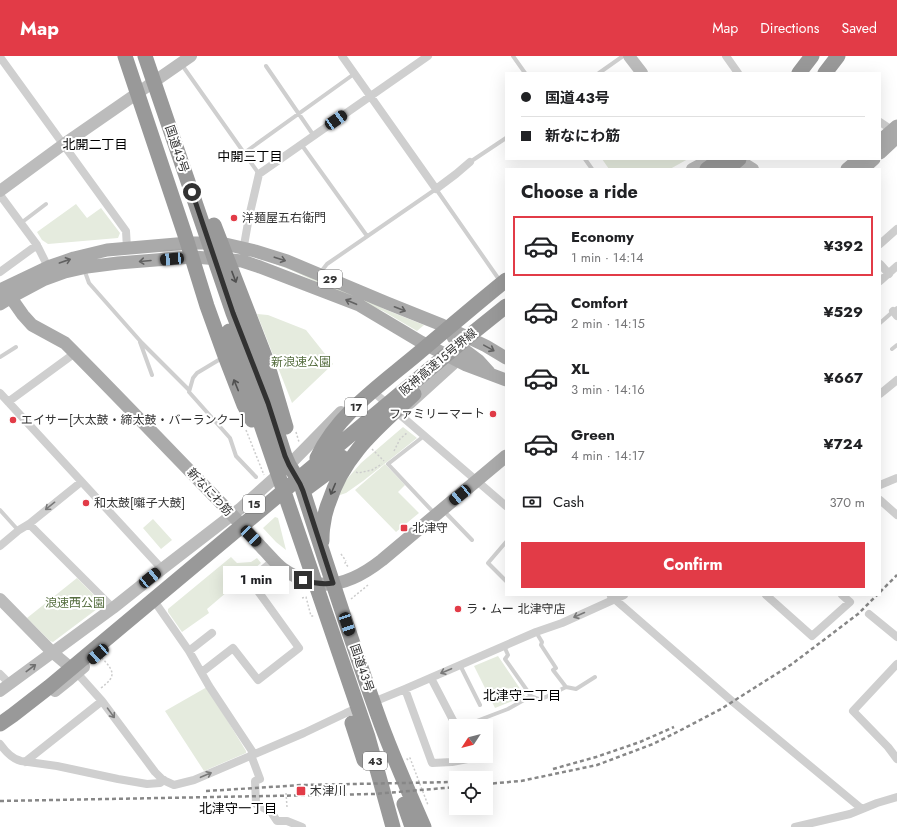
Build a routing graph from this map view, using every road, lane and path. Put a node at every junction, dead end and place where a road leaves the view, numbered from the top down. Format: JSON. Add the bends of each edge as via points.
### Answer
{"nodes":[{"id":1,"x":125,"y":56,"type":"edge"},
{"id":2,"x":135,"y":56,"type":"edge"},
{"id":3,"x":145,"y":56,"type":"edge"},
{"id":4,"x":156,"y":56,"type":"edge"},
{"id":5,"x":342,"y":56,"type":"edge"},
{"id":6,"x":428,"y":56,"type":"edge"},
{"id":7,"x":513,"y":56,"type":"edge"},
{"id":8,"x":623,"y":56,"type":"edge"},
{"id":9,"x":629,"y":56,"type":"edge"},
{"id":10,"x":726,"y":56,"type":"edge"},
{"id":11,"x":807,"y":56,"type":"edge"},
{"id":12,"x":812,"y":56,"type":"edge"},
{"id":13,"x":826,"y":56,"type":"edge"},
{"id":14,"x":838,"y":56,"type":"edge"},
{"id":15,"x":845,"y":56,"type":"edge"},
{"id":16,"x":0,"y":57,"type":"edge"},
{"id":17,"x":186,"y":59,"type":"edge"},
{"id":18,"x":266,"y":66,"type":"dead end"},
{"id":19,"x":524,"y":72,"type":"edge"},
{"id":20,"x":600,"y":72,"type":"edge"},
{"id":21,"x":641,"y":72,"type":"edge"},
{"id":22,"x":737,"y":72,"type":"edge"},
{"id":23,"x":795,"y":72,"type":"edge"},
{"id":24,"x":800,"y":72,"type":"edge"},
{"id":25,"x":815,"y":72,"type":"edge"},
{"id":26,"x":826,"y":72,"type":"edge"},
{"id":27,"x":834,"y":72,"type":"edge"},
{"id":28,"x":354,"y":74,"type":"junction"},
{"id":29,"x":160,"y":78,"type":"junction"},
{"id":30,"x":140,"y":92,"type":"junction"},
{"id":31,"x":370,"y":97,"type":"junction"},
{"id":32,"x":299,"y":114,"type":"junction"},
{"id":33,"x":881,"y":123,"type":"edge"},
{"id":34,"x":896,"y":132,"type":"edge"},
{"id":35,"x":314,"y":136,"type":"junction"},
{"id":36,"x":505,"y":139,"type":"edge"},
{"id":37,"x":881,"y":140,"type":"edge"},
{"id":38,"x":64,"y":144,"type":"junction"},
{"id":39,"x":301,"y":144,"type":"junction"},
{"id":40,"x":244,"y":152,"type":"junction"},
{"id":41,"x":881,"y":152,"type":"edge"},
{"id":42,"x":708,"y":160,"type":"edge"},
{"id":43,"x":720,"y":160,"type":"edge"},
{"id":44,"x":858,"y":160,"type":"edge"},
{"id":45,"x":873,"y":160,"type":"edge"},
{"id":46,"x":470,"y":162,"type":"joint"},
{"id":47,"x":743,"y":163,"type":"edge"},
{"id":48,"x":694,"y":168,"type":"edge"},
{"id":49,"x":709,"y":168,"type":"edge"},
{"id":50,"x":730,"y":168,"type":"edge"},
{"id":51,"x":849,"y":168,"type":"edge"},
{"id":52,"x":864,"y":168,"type":"edge"},
{"id":53,"x":259,"y":174,"type":"junction"},
{"id":54,"x":436,"y":189,"type":"junction"},
{"id":55,"x":0,"y":191,"type":"edge"},
{"id":56,"x":0,"y":195,"type":"edge"},
{"id":57,"x":46,"y":204,"type":"dead end"},
{"id":58,"x":21,"y":223,"type":"junction"},
{"id":59,"x":897,"y":229,"type":"edge"},
{"id":60,"x":367,"y":236,"type":"junction"},
{"id":61,"x":218,"y":243,"type":"junction"},
{"id":62,"x":881,"y":243,"type":"edge"},
{"id":63,"x":37,"y":245,"type":"junction"},
{"id":64,"x":127,"y":248,"type":"junction"},
{"id":65,"x":244,"y":248,"type":"junction"},
{"id":66,"x":193,"y":250,"type":"junction"},
{"id":67,"x":230,"y":260,"type":"junction"},
{"id":68,"x":881,"y":265,"type":"edge"},
{"id":69,"x":897,"y":266,"type":"edge"},
{"id":70,"x":48,"y":267,"type":"junction"},
{"id":71,"x":84,"y":268,"type":"junction"},
{"id":72,"x":0,"y":272,"type":"edge"},
{"id":73,"x":318,"y":274,"type":"junction"},
{"id":74,"x":889,"y":274,"type":"junction"},
{"id":75,"x":503,"y":277,"type":"edge"},
{"id":76,"x":881,"y":280,"type":"edge"},
{"id":77,"x":4,"y":295,"type":"edge"},
{"id":78,"x":505,"y":305,"type":"edge"},
{"id":79,"x":896,"y":312,"type":"edge"},
{"id":80,"x":881,"y":322,"type":"edge"},
{"id":81,"x":442,"y":325,"type":"junction"},
{"id":82,"x":140,"y":340,"type":"junction"},
{"id":83,"x":421,"y":342,"type":"junction"},
{"id":84,"x":897,"y":345,"type":"edge"},
{"id":85,"x":16,"y":347,"type":"dead end"},
{"id":86,"x":460,"y":349,"type":"junction"},
{"id":87,"x":892,"y":349,"type":"dead end"},
{"id":88,"x":75,"y":353,"type":"junction"},
{"id":89,"x":224,"y":356,"type":"junction"},
{"id":90,"x":0,"y":357,"type":"edge"},
{"id":91,"x":505,"y":357,"type":"edge"},
{"id":92,"x":152,"y":375,"type":"dead end"},
{"id":93,"x":505,"y":380,"type":"edge"},
{"id":94,"x":896,"y":382,"type":"edge"},
{"id":95,"x":368,"y":387,"type":"junction"},
{"id":96,"x":189,"y":390,"type":"junction"},
{"id":97,"x":881,"y":393,"type":"edge"},
{"id":98,"x":0,"y":394,"type":"edge"},
{"id":99,"x":8,"y":402,"type":"junction"},
{"id":100,"x":395,"y":411,"type":"junction"},
{"id":101,"x":414,"y":427,"type":"junction"},
{"id":102,"x":424,"y":436,"type":"junction"},
{"id":103,"x":268,"y":444,"type":"junction"},
{"id":104,"x":344,"y":448,"type":"junction"},
{"id":105,"x":371,"y":448,"type":"dead end"},
{"id":106,"x":392,"y":454,"type":"dead end"},
{"id":107,"x":505,"y":457,"type":"edge"},
{"id":108,"x":388,"y":458,"type":"dead end"},
{"id":109,"x":384,"y":462,"type":"junction"},
{"id":110,"x":288,"y":466,"type":"junction"},
{"id":111,"x":346,"y":466,"type":"junction"},
{"id":112,"x":256,"y":477,"type":"dead end"},
{"id":113,"x":897,"y":478,"type":"edge"},
{"id":114,"x":477,"y":481,"type":"junction"},
{"id":115,"x":81,"y":482,"type":"junction"},
{"id":116,"x":881,"y":484,"type":"edge"},
{"id":117,"x":302,"y":487,"type":"junction"},
{"id":118,"x":286,"y":496,"type":"junction"},
{"id":119,"x":881,"y":501,"type":"edge"},
{"id":120,"x":505,"y":505,"type":"edge"},
{"id":121,"x":0,"y":510,"type":"edge"},
{"id":122,"x":439,"y":512,"type":"junction"},
{"id":123,"x":232,"y":515,"type":"junction"},
{"id":124,"x":897,"y":515,"type":"edge"},
{"id":125,"x":29,"y":524,"type":"junction"},
{"id":126,"x":19,"y":530,"type":"junction"},
{"id":127,"x":245,"y":530,"type":"junction"},
{"id":128,"x":472,"y":540,"type":"dead end"},
{"id":129,"x":505,"y":543,"type":"edge"},
{"id":130,"x":0,"y":546,"type":"edge"},
{"id":131,"x":341,"y":555,"type":"dead end"},
{"id":132,"x":274,"y":560,"type":"junction"},
{"id":133,"x":351,"y":567,"type":"dead end"},
{"id":134,"x":162,"y":568,"type":"junction"},
{"id":135,"x":505,"y":580,"type":"edge"},
{"id":136,"x":309,"y":581,"type":"junction"},
{"id":137,"x":333,"y":583,"type":"junction"},
{"id":138,"x":767,"y":596,"type":"edge"},
{"id":139,"x":843,"y":596,"type":"edge"},
{"id":140,"x":612,"y":597,"type":"edge"},
{"id":141,"x":302,"y":598,"type":"dead end"},
{"id":142,"x":0,"y":599,"type":"edge"},
{"id":143,"x":157,"y":604,"type":"junction"},
{"id":144,"x":113,"y":608,"type":"junction"},
{"id":145,"x":869,"y":614,"type":"dead end"},
{"id":146,"x":311,"y":616,"type":"dead end"},
{"id":147,"x":536,"y":632,"type":"junction"},
{"id":148,"x":212,"y":633,"type":"dead end"},
{"id":149,"x":897,"y":636,"type":"edge"},
{"id":150,"x":504,"y":646,"type":"junction"},
{"id":151,"x":189,"y":651,"type":"junction"},
{"id":152,"x":52,"y":652,"type":"junction"},
{"id":153,"x":98,"y":654,"type":"junction"},
{"id":154,"x":897,"y":664,"type":"edge"},
{"id":155,"x":460,"y":665,"type":"junction"},
{"id":156,"x":202,"y":672,"type":"junction"},
{"id":157,"x":77,"y":673,"type":"junction"},
{"id":158,"x":0,"y":674,"type":"edge"},
{"id":159,"x":595,"y":677,"type":"dead end"},
{"id":160,"x":431,"y":678,"type":"junction"},
{"id":161,"x":10,"y":684,"type":"junction"},
{"id":162,"x":566,"y":687,"type":"junction"},
{"id":163,"x":405,"y":689,"type":"junction"},
{"id":164,"x":0,"y":691,"type":"edge"},
{"id":165,"x":95,"y":693,"type":"junction"},
{"id":166,"x":376,"y":694,"type":"junction"},
{"id":167,"x":531,"y":696,"type":"junction"},
{"id":168,"x":102,"y":701,"type":"junction"},
{"id":169,"x":480,"y":705,"type":"dead end"},
{"id":170,"x":0,"y":711,"type":"edge"},
{"id":171,"x":349,"y":712,"type":"junction"},
{"id":172,"x":452,"y":719,"type":"edge"},
{"id":173,"x":482,"y":719,"type":"edge"},
{"id":174,"x":0,"y":724,"type":"edge"},
{"id":175,"x":0,"y":731,"type":"edge"},
{"id":176,"x":0,"y":744,"type":"edge"},
{"id":177,"x":252,"y":755,"type":"junction"},
{"id":178,"x":897,"y":759,"type":"edge"},
{"id":179,"x":24,"y":762,"type":"junction"},
{"id":180,"x":449,"y":762,"type":"edge"},
{"id":181,"x":412,"y":770,"type":"dead end"},
{"id":182,"x":164,"y":780,"type":"junction"},
{"id":183,"x":286,"y":793,"type":"dead end"},
{"id":184,"x":897,"y":797,"type":"edge"},
{"id":185,"x":428,"y":805,"type":"dead end"},
{"id":186,"x":287,"y":807,"type":"dead end"},
{"id":187,"x":862,"y":809,"type":"junction"},
{"id":188,"x":302,"y":827,"type":"edge"},
{"id":189,"x":394,"y":827,"type":"edge"},
{"id":190,"x":404,"y":827,"type":"edge"},
{"id":191,"x":412,"y":827,"type":"edge"},
{"id":192,"x":423,"y":827,"type":"edge"},
{"id":193,"x":795,"y":827,"type":"edge"}],
"edges":[{"from":1,"to":30,"type":"highway"},
{"from":2,"to":103,"type":"highway","name":"国道43号","number":"43"},
{"from":3,"to":110,"type":"highway","name":"国道43号","number":"43"},
{"from":4,"to":29,"type":"highway"},
{"from":5,"to":28,"type":"street"},
{"from":6,"to":31,"type":"street"},
{"from":7,"to":19,"type":"lane"},
{"from":8,"to":20,"type":"lane"},
{"from":9,"to":21,"type":"street"},
{"from":10,"to":22,"type":"street"},
{"from":11,"to":23,"type":"street"},
{"from":12,"to":24,"type":"highway"},
{"from":13,"to":25,"type":"highway"},
{"from":14,"to":26,"type":"highway"},
{"from":15,"to":27,"type":"street"},
{"from":16,"to":38,"type":"street"},
{"from":17,"to":29,"type":"street"},
{"from":17,"to":40,"type":"lane"},
{"from":18,"to":32,"type":"lane"},
{"from":28,"to":31,"type":"street"},
{"from":28,"to":32,"type":"lane"},
{"from":29,"to":30,"type":"street"},
{"from":29,"to":61,"type":"highway"},
{"from":30,"to":38,"type":"street"},
{"from":30,"to":66,"type":"highway"},
{"from":31,"to":35,"type":"street"},
{"from":31,"to":54,"type":"street"},
{"from":32,"to":35,"type":"lane"},
{"from":32,"to":40,"type":"lane"},
{"from":33,"to":34,"type":"street"},
{"from":34,"to":37,"type":"main road"},
{"from":34,"to":41,"type":"main road"},
{"from":35,"to":39,"type":"street"},
{"from":36,"to":46,"type":"lane"},
{"from":38,"to":55,"type":"street"},
{"from":38,"to":64,"type":"street","via":[[126,230]]},
{"from":39,"to":53,"type":"street"},
{"from":39,"to":60,"type":"lane"},
{"from":40,"to":53,"type":"lane"},
{"from":42,"to":48,"type":"street"},
{"from":43,"to":49,"type":"highway"},
{"from":44,"to":51,"type":"main road"},
{"from":45,"to":52,"type":"main road"},
{"from":46,"to":54,"type":"street"},
{"from":47,"to":50,"type":"highway"},
{"from":53,"to":65,"type":"street"},
{"from":54,"to":60,"type":"lane"},
{"from":54,"to":75,"type":"lane"},
{"from":56,"to":58,"type":"street"},
{"from":57,"to":58,"type":"lane"},
{"from":58,"to":63,"type":"street"},
{"from":59,"to":62,"type":"street"},
{"from":60,"to":73,"type":"lane","via":[[327,264]]},
{"from":61,"to":65,"type":"main road","number":"29"},
{"from":61,"to":66,"type":"main road","number":"29"},
{"from":61,"to":67,"type":"highway"},
{"from":63,"to":70,"type":"street"},
{"from":63,"to":72,"type":"street"},
{"from":64,"to":66,"type":"main road","number":"29"},
{"from":70,"to":64,"type":"main road","number":"29","one_way":true,"via":[[107,250]]},
{"from":65,"to":67,"type":"street"},
{"from":65,"to":73,"type":"main road","number":"29","one_way":true},
{"from":66,"to":67,"type":"main road","number":"29"},
{"from":66,"to":71,"type":"main road","number":"29","one_way":true},
{"from":66,"to":89,"type":"highway","via":[[207,306]]},
{"from":83,"to":67,"type":"main road","number":"29","one_way":true,"via":[[359,305],[260,267]]},
{"from":67,"to":110,"type":"highway","one_way":true,"via":[[266,359]]},
{"from":68,"to":74,"type":"street"},
{"from":69,"to":74,"type":"street"},
{"from":70,"to":77,"type":"main road","number":"29"},
{"from":71,"to":77,"type":"main road","number":"29"},
{"from":71,"to":82,"type":"lane","via":[[89,283]]},
{"from":73,"to":81,"type":"main road","number":"29","one_way":true},
{"from":74,"to":76,"type":"street"},
{"from":75,"to":81,"type":"street"},
{"from":75,"to":190,"type":"highway","number":"17","via":[[340,423],[321,450],[309,482],[305,514],[313,568]]},
{"from":77,"to":88,"type":"main road","name":"新なにわ筋","via":[[32,325],[65,342]]},
{"from":78,"to":86,"type":"street"},
{"from":78,"to":170,"type":"highway","name":"阪神高速15号堺線","number":"15","via":[[442,347],[27,692]]},
{"from":78,"to":174,"type":"highway","name":"阪神高速15号堺線","number":"15","via":[[61,677]]},
{"from":78,"to":191,"type":"highway","number":"17","one_way":true,"via":[[377,429],[350,459],[332,490],[323,525],[323,555],[329,588]]},
{"from":79,"to":80,"type":"lane"},
{"from":81,"to":83,"type":"street"},
{"from":81,"to":86,"type":"main road"},
{"from":82,"to":92,"type":"lane"},
{"from":82,"to":96,"type":"lane"},
{"from":83,"to":86,"type":"main road","number":"29"},
{"from":83,"to":86,"type":"street"},
{"from":83,"to":95,"type":"street"},
{"from":84,"to":87,"type":"lane"},
{"from":85,"to":90,"type":"lane"},
{"from":86,"to":91,"type":"main road","number":"29","one_way":true,"via":[[486,346]]},
{"from":86,"to":93,"type":"main road","via":[[479,361],[491,375]]},
{"from":86,"to":100,"type":"street"},
{"from":88,"to":99,"type":"street"},
{"from":88,"to":123,"type":"main road","name":"新なにわ筋"},
{"from":89,"to":96,"type":"lane","via":[[197,373]]},
{"from":103,"to":89,"type":"highway","one_way":true,"via":[[248,414]]},
{"from":94,"to":97,"type":"street"},
{"from":95,"to":100,"type":"street"},
{"from":95,"to":110,"type":"street"},
{"from":96,"to":112,"type":"lane","via":[[230,438],[236,456]]},
{"from":98,"to":99,"type":"street"},
{"from":99,"to":115,"type":"street"},
{"from":100,"to":101,"type":"street"},
{"from":100,"to":104,"type":"street"},
{"from":100,"to":111,"type":"street","via":[[347,455]]},
{"from":101,"to":102,"type":"street"},
{"from":101,"to":106,"type":"path","via":[[400,439]]},
{"from":102,"to":114,"type":"street"},
{"from":102,"to":122,"type":"lane","via":[[388,464]]},
{"from":103,"to":110,"type":"highway","name":"国道43号","number":"43"},
{"from":104,"to":111,"type":"highway"},
{"from":104,"to":117,"type":"street"},
{"from":105,"to":109,"type":"path"},
{"from":107,"to":114,"type":"main road","name":"新なにわ筋"},
{"from":108,"to":109,"type":"path"},
{"from":109,"to":111,"type":"path","via":[[372,470],[358,473]]},
{"from":110,"to":117,"type":"highway","name":"国道43号"},
{"from":110,"to":118,"type":"highway","name":"国道43号","number":"43"},
{"from":110,"to":123,"type":"street"},
{"from":111,"to":117,"type":"highway","via":[[330,471]]},
{"from":113,"to":116,"type":"street"},
{"from":114,"to":120,"type":"street"},
{"from":114,"to":122,"type":"main road","name":"新なにわ筋"},
{"from":115,"to":125,"type":"street","one_way":true},
{"from":115,"to":134,"type":"street"},
{"from":117,"to":118,"type":"street"},
{"from":117,"to":137,"type":"highway","name":"国道43号","number":"43"},
{"from":118,"to":127,"type":"street"},
{"from":118,"to":136,"type":"highway","name":"国道43号","number":"43"},
{"from":119,"to":124,"type":"street"},
{"from":121,"to":126,"type":"lane"},
{"from":122,"to":128,"type":"lane"},
{"from":122,"to":137,"type":"main road","name":"新なにわ筋","via":[[367,571]]},
{"from":123,"to":127,"type":"main road","name":"新なにわ筋"},
{"from":123,"to":134,"type":"street"},
{"from":125,"to":126,"type":"street"},
{"from":125,"to":144,"type":"street"},
{"from":126,"to":130,"type":"street"},
{"from":127,"to":132,"type":"main road","name":"新なにわ筋"},
{"from":127,"to":143,"type":"street"},
{"from":129,"to":135,"type":"lane","via":[[488,563]]},
{"from":131,"to":133,"type":"path"},
{"from":132,"to":136,"type":"main road","name":"新なにわ筋","via":[[284,570]]},
{"from":132,"to":156,"type":"street","via":[[250,580],[299,648],[258,680],[233,648]]},
{"from":134,"to":144,"type":"street"},
{"from":136,"to":137,"type":"main road","name":"新なにわ筋"},
{"from":136,"to":171,"type":"highway"},
{"from":136,"to":189,"type":"highway","name":"国道43号","number":"43","via":[[354,697]]},
{"from":137,"to":166,"type":"highway","name":"国道43号","number":"43"},
{"from":138,"to":139,"type":"street","via":[[812,636],[850,602]]},
{"from":140,"to":147,"type":"street","one_way":true,"via":[[562,623]]},
{"from":140,"to":187,"type":"street"},
{"from":141,"to":146,"type":"path","via":[[306,598]]},
{"from":142,"to":152,"type":"street"},
{"from":143,"to":151,"type":"street"},
{"from":143,"to":153,"type":"street"},
{"from":144,"to":152,"type":"street"},
{"from":145,"to":149,"type":"street"},
{"from":147,"to":150,"type":"street"},
{"from":147,"to":162,"type":"lane","via":[[542,642],[540,645],[556,668],[552,670]]},
{"from":148,"to":151,"type":"street"},
{"from":150,"to":155,"type":"street"},
{"from":150,"to":167,"type":"lane","via":[[508,655],[506,660]]},
{"from":151,"to":156,"type":"street"},
{"from":152,"to":157,"type":"street"},
{"from":161,"to":152,"type":"street","one_way":true},
{"from":153,"to":157,"type":"street"},
{"from":153,"to":165,"type":"path","via":[[112,674],[111,680]]},
{"from":154,"to":178,"type":"street","via":[[853,710]]},
{"from":155,"to":160,"type":"street","one_way":true},
{"from":155,"to":169,"type":"lane"},
{"from":156,"to":177,"type":"street"},
{"from":157,"to":165,"type":"street"},
{"from":157,"to":175,"type":"street"},
{"from":158,"to":161,"type":"street"},
{"from":159,"to":162,"type":"lane","via":[[576,689]]},
{"from":160,"to":163,"type":"street"},
{"from":160,"to":172,"type":"street"},
{"from":161,"to":164,"type":"street"},
{"from":162,"to":167,"type":"lane","via":[[539,699]]},
{"from":163,"to":166,"type":"street"},
{"from":163,"to":180,"type":"street","via":[[432,763]]},
{"from":165,"to":168,"type":"street"},
{"from":166,"to":171,"type":"street"},
{"from":166,"to":171,"type":"highway","via":[[399,745],[394,754],[366,762]]},
{"from":166,"to":192,"type":"highway","name":"国道43号","number":"43","via":[[389,745]]},
{"from":167,"to":173,"type":"lane","via":[[508,709]]},
{"from":168,"to":179,"type":"street"},
{"from":168,"to":182,"type":"street","one_way":true,"via":[[155,772]]},
{"from":171,"to":177,"type":"street"},
{"from":176,"to":179,"type":"street","via":[[16,760]]},
{"from":182,"to":177,"type":"street","one_way":true,"via":[[174,785],[194,780]]},
{"from":177,"to":188,"type":"street","via":[[260,779],[255,781],[256,804],[271,812],[277,821],[287,820]]},
{"from":179,"to":182,"type":"street","via":[[147,784],[160,783]]},
{"from":181,"to":185,"type":"path","via":[[407,759],[410,758]]},
{"from":183,"to":186,"type":"path"},
{"from":184,"to":187,"type":"street"},
{"from":187,"to":193,"type":"street"}]}
